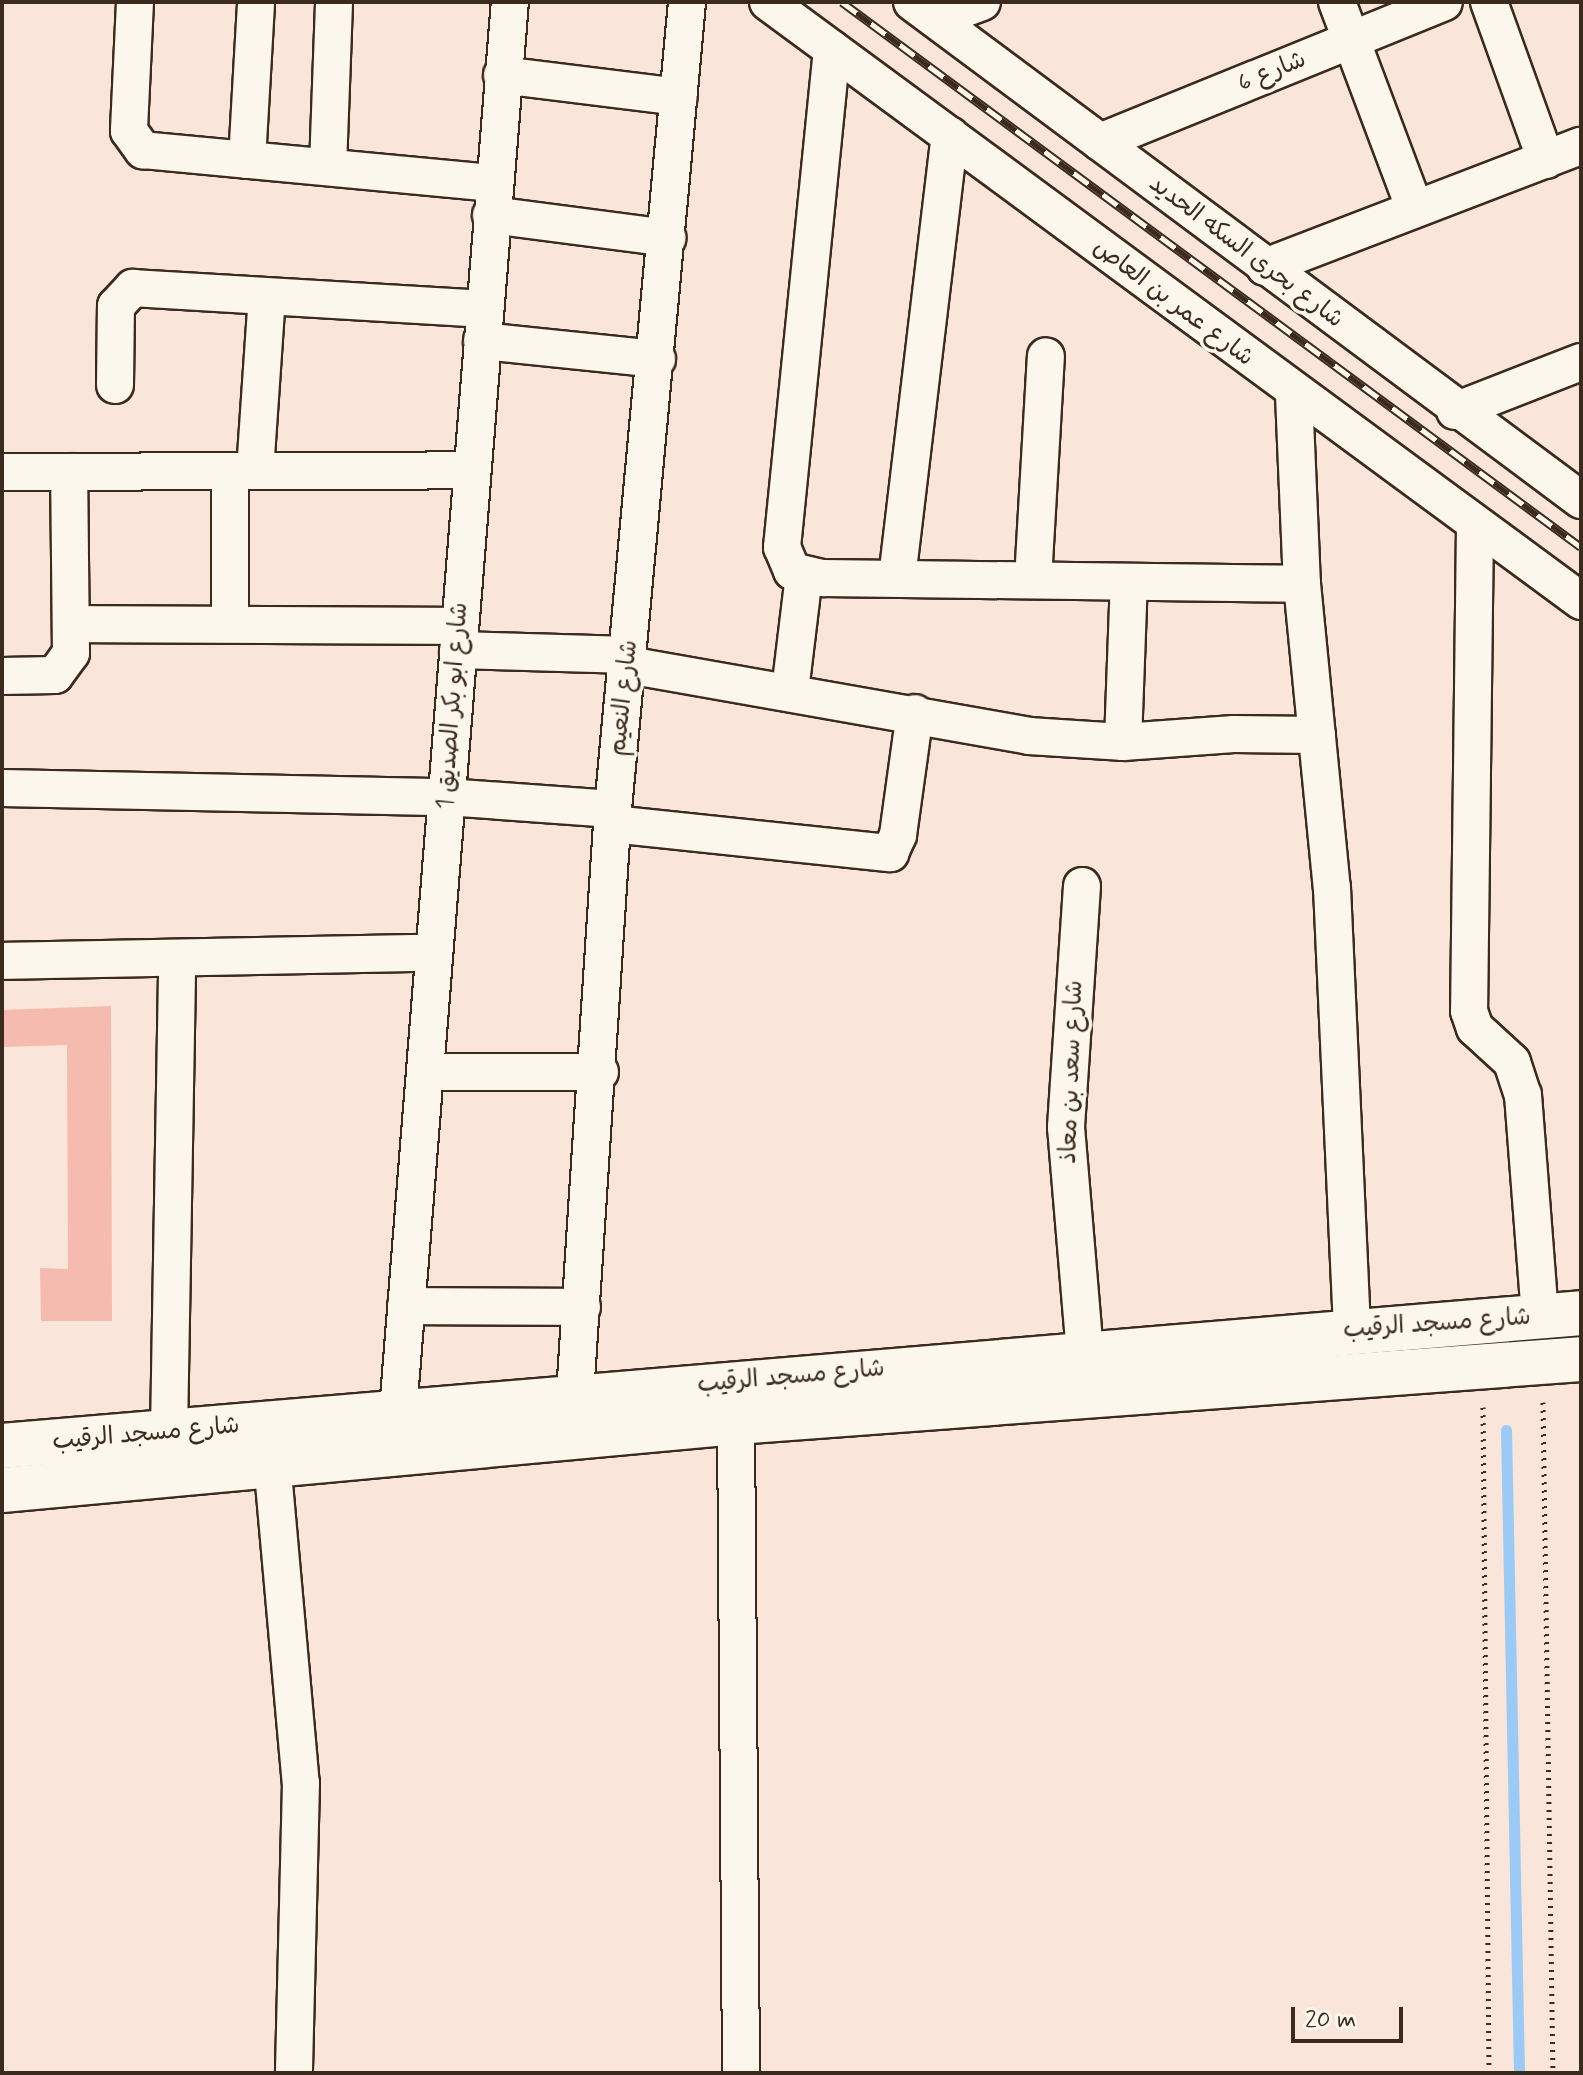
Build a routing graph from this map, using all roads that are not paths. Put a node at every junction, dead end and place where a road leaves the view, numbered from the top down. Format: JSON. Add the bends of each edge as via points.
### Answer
{"nodes":[{"id":1,"x":135,"y":2,"type":"edge"},
{"id":2,"x":256,"y":2,"type":"edge"},
{"id":3,"x":334,"y":2,"type":"edge"},
{"id":4,"x":510,"y":2,"type":"edge"},
{"id":5,"x":687,"y":2,"type":"edge"},
{"id":6,"x":768,"y":2,"type":"edge"},
{"id":7,"x":982,"y":2,"type":"edge"},
{"id":8,"x":1337,"y":2,"type":"edge"},
{"id":9,"x":1444,"y":2,"type":"edge"},
{"id":10,"x":1489,"y":2,"type":"edge"},
{"id":11,"x":924,"y":11,"type":"edge"},
{"id":12,"x":1351,"y":40,"type":"junction"},
{"id":13,"x":832,"y":49,"type":"junction"},
{"id":14,"x":502,"y":75,"type":"junction"},
{"id":15,"x":679,"y":97,"type":"junction"},
{"id":16,"x":950,"y":135,"type":"junction"},
{"id":17,"x":1100,"y":142,"type":"junction"},
{"id":18,"x":1581,"y":146,"type":"edge"},
{"id":19,"x":247,"y":160,"type":"junction"},
{"id":20,"x":1546,"y":160,"type":"junction"},
{"id":21,"x":328,"y":167,"type":"junction"},
{"id":22,"x":493,"y":199,"type":"junction"},
{"id":23,"x":1415,"y":209,"type":"junction"},
{"id":24,"x":668,"y":238,"type":"junction"},
{"id":25,"x":1265,"y":267,"type":"junction"},
{"id":26,"x":267,"y":297,"type":"junction"},
{"id":27,"x":483,"y":325,"type":"junction"},
{"id":28,"x":1046,"y":356,"type":"dead end"},
{"id":29,"x":657,"y":359,"type":"junction"},
{"id":30,"x":1581,"y":362,"type":"edge"},
{"id":31,"x":115,"y":385,"type":"dead end"},
{"id":32,"x":1294,"y":395,"type":"junction"},
{"id":33,"x":1455,"y":411,"type":"junction"},
{"id":34,"x":472,"y":470,"type":"junction"},
{"id":35,"x":242,"y":471,"type":"junction"},
{"id":36,"x":2,"y":472,"type":"edge"},
{"id":37,"x":69,"y":472,"type":"junction"},
{"id":38,"x":1581,"y":500,"type":"edge"},
{"id":39,"x":1475,"y":525,"type":"junction"},
{"id":40,"x":804,"y":576,"type":"junction"},
{"id":41,"x":897,"y":578,"type":"junction"},
{"id":42,"x":1033,"y":580,"type":"junction"},
{"id":43,"x":1129,"y":582,"type":"junction"},
{"id":44,"x":1302,"y":584,"type":"junction"},
{"id":45,"x":1581,"y":601,"type":"edge"},
{"id":46,"x":72,"y":624,"type":"junction"},
{"id":47,"x":230,"y":624,"type":"junction"},
{"id":48,"x":459,"y":638,"type":"junction"},
{"id":49,"x":628,"y":660,"type":"junction"},
{"id":50,"x":2,"y":676,"type":"edge"},
{"id":51,"x":790,"y":691,"type":"junction"},
{"id":52,"x":915,"y":713,"type":"junction"},
{"id":53,"x":1317,"y":735,"type":"junction"},
{"id":54,"x":1123,"y":742,"type":"junction"},
{"id":55,"x":2,"y":788,"type":"edge"},
{"id":56,"x":446,"y":797,"type":"junction"},
{"id":57,"x":613,"y":816,"type":"junction"},
{"id":58,"x":1082,"y":886,"type":"dead end"},
{"id":59,"x":434,"y":953,"type":"junction"},
{"id":60,"x":177,"y":958,"type":"junction"},
{"id":61,"x":2,"y":961,"type":"edge"},
{"id":62,"x":425,"y":1072,"type":"junction"},
{"id":63,"x":600,"y":1072,"type":"junction"},
{"id":64,"x":406,"y":1306,"type":"junction"},
{"id":65,"x":582,"y":1307,"type":"junction"},
{"id":66,"x":1560,"y":1315,"type":"edge"},
{"id":67,"x":1352,"y":1329,"type":"junction"},
{"id":68,"x":1085,"y":1352,"type":"junction"},
{"id":69,"x":1562,"y":1361,"type":"edge"},
{"id":70,"x":575,"y":1395,"type":"junction"},
{"id":71,"x":398,"y":1411,"type":"junction"},
{"id":72,"x":736,"y":1422,"type":"junction"},
{"id":73,"x":169,"y":1432,"type":"junction"},
{"id":74,"x":2,"y":1446,"type":"edge"},
{"id":75,"x":272,"y":1461,"type":"junction"},
{"id":76,"x":2,"y":1490,"type":"edge"},
{"id":77,"x":294,"y":2073,"type":"edge"},
{"id":78,"x":741,"y":2073,"type":"edge"}],
"edges":[{"from":1,"to":19,"type":"street","via":[[133,142],[156,152]]},
{"from":2,"to":19,"type":"street"},
{"from":3,"to":21,"type":"street"},
{"from":4,"to":14,"type":"street","name":"شارع ابو بكر الصديق 1"},
{"from":5,"to":15,"type":"street","name":"شارع النعيم"},
{"from":6,"to":13,"type":"street","name":"شارع عمر بن العاص"},
{"from":7,"to":11,"type":"street"},
{"from":8,"to":12,"type":"street"},
{"from":9,"to":12,"type":"street","name":"شارع 6"},
{"from":10,"to":20,"type":"street"},
{"from":11,"to":17,"type":"street","name":"شارع بحرى السكه الحديد"},
{"from":12,"to":17,"type":"street","name":"شارع 6"},
{"from":12,"to":23,"type":"street"},
{"from":13,"to":16,"type":"street","name":"شارع عمر بن العاص"},
{"from":13,"to":40,"type":"street","via":[[782,547],[784,560]]},
{"from":14,"to":15,"type":"street"},
{"from":14,"to":22,"type":"street","name":"شارع ابو بكر الصديق 1"},
{"from":15,"to":24,"type":"street","name":"شارع النعيم"},
{"from":16,"to":32,"type":"street","name":"شارع عمر بن العاص"},
{"from":16,"to":41,"type":"street"},
{"from":17,"to":25,"type":"street","name":"شارع بحرى السكه الحديد"},
{"from":18,"to":20,"type":"street"},
{"from":19,"to":21,"type":"street"},
{"from":20,"to":23,"type":"street"},
{"from":21,"to":22,"type":"street"},
{"from":22,"to":24,"type":"street"},
{"from":22,"to":27,"type":"street","name":"شارع ابو بكر الصديق 1"},
{"from":23,"to":25,"type":"street"},
{"from":24,"to":29,"type":"street","name":"شارع النعيم"},
{"from":25,"to":33,"type":"street","name":"شارع بحرى السكه الحديد"},
{"from":26,"to":27,"type":"street"},
{"from":26,"to":31,"type":"street","via":[[133,288],[124,293],[116,306]]},
{"from":26,"to":35,"type":"street"},
{"from":27,"to":29,"type":"street"},
{"from":27,"to":34,"type":"street","name":"شارع ابو بكر الصديق 1"},
{"from":28,"to":42,"type":"street"},
{"from":29,"to":49,"type":"street","name":"شارع النعيم"},
{"from":30,"to":33,"type":"street"},
{"from":32,"to":39,"type":"street","name":"شارع عمر بن العاص"},
{"from":32,"to":44,"type":"street"},
{"from":33,"to":38,"type":"street","name":"شارع بحرى السكه الحديد"},
{"from":34,"to":35,"type":"street"},
{"from":34,"to":48,"type":"street","name":"شارع ابو بكر الصديق 1"},
{"from":35,"to":37,"type":"street"},
{"from":35,"to":47,"type":"street"},
{"from":36,"to":37,"type":"street"},
{"from":37,"to":46,"type":"street"},
{"from":39,"to":45,"type":"street","name":"شارع عمر بن العاص"},
{"from":39,"to":66,"type":"street","via":[[1469,1011],[1475,1028],[1512,1062],[1523,1095]]},
{"from":40,"to":41,"type":"street"},
{"from":40,"to":51,"type":"street"},
{"from":41,"to":42,"type":"street"},
{"from":42,"to":43,"type":"street"},
{"from":43,"to":44,"type":"street"},
{"from":43,"to":54,"type":"street"},
{"from":44,"to":53,"type":"street"},
{"from":46,"to":47,"type":"street"},
{"from":46,"to":50,"type":"street","via":[[71,653],[55,675]]},
{"from":47,"to":48,"type":"street"},
{"from":48,"to":49,"type":"street"},
{"from":48,"to":56,"type":"street","name":"شارع ابو بكر الصديق 1"},
{"from":49,"to":51,"type":"street"},
{"from":49,"to":57,"type":"street","name":"شارع النعيم"},
{"from":51,"to":52,"type":"street"},
{"from":52,"to":54,"type":"street","via":[[1029,736]]},
{"from":52,"to":57,"type":"street","via":[[898,835],[890,853]]},
{"from":53,"to":54,"type":"street"},
{"from":53,"to":67,"type":"street","via":[[1332,888]]},
{"from":55,"to":56,"type":"street"},
{"from":56,"to":57,"type":"street"},
{"from":56,"to":59,"type":"street","name":"شارع ابو بكر الصديق 1"},
{"from":57,"to":63,"type":"street","name":"شارع النعيم"},
{"from":58,"to":68,"type":"street","name":"شارع سعد بن معاذ","via":[[1066,1127]]},
{"from":59,"to":60,"type":"street"},
{"from":59,"to":62,"type":"street","name":"شارع ابو بكر الصديق 1"},
{"from":60,"to":61,"type":"street"},
{"from":60,"to":73,"type":"street"},
{"from":62,"to":63,"type":"street"},
{"from":62,"to":64,"type":"street","name":"شارع ابو بكر الصديق 1"},
{"from":63,"to":65,"type":"street","name":"شارع النعيم"},
{"from":64,"to":65,"type":"street"},
{"from":64,"to":71,"type":"street","name":"شارع ابو بكر الصديق 1"},
{"from":65,"to":70,"type":"street","name":"شارع النعيم"},
{"from":66,"to":67,"type":"main road","name":"شارع مسجد الرقيب"},
{"from":67,"to":68,"type":"main road","name":"شارع مسجد الرقيب"},
{"from":68,"to":70,"type":"main road","name":"شارع مسجد الرقيب"},
{"from":69,"to":72,"type":"main road","name":"شارع مسجد الرقيب"},
{"from":70,"to":71,"type":"main road","name":"شارع مسجد الرقيب"},
{"from":71,"to":73,"type":"main road","name":"شارع مسجد الرقيب"},
{"from":72,"to":75,"type":"main road","name":"شارع مسجد الرقيب"},
{"from":72,"to":78,"type":"street"},
{"from":73,"to":74,"type":"main road","name":"شارع مسجد الرقيب"},
{"from":75,"to":76,"type":"main road","name":"شارع مسجد الرقيب"},
{"from":75,"to":77,"type":"street","via":[[301,1783]]}]}
